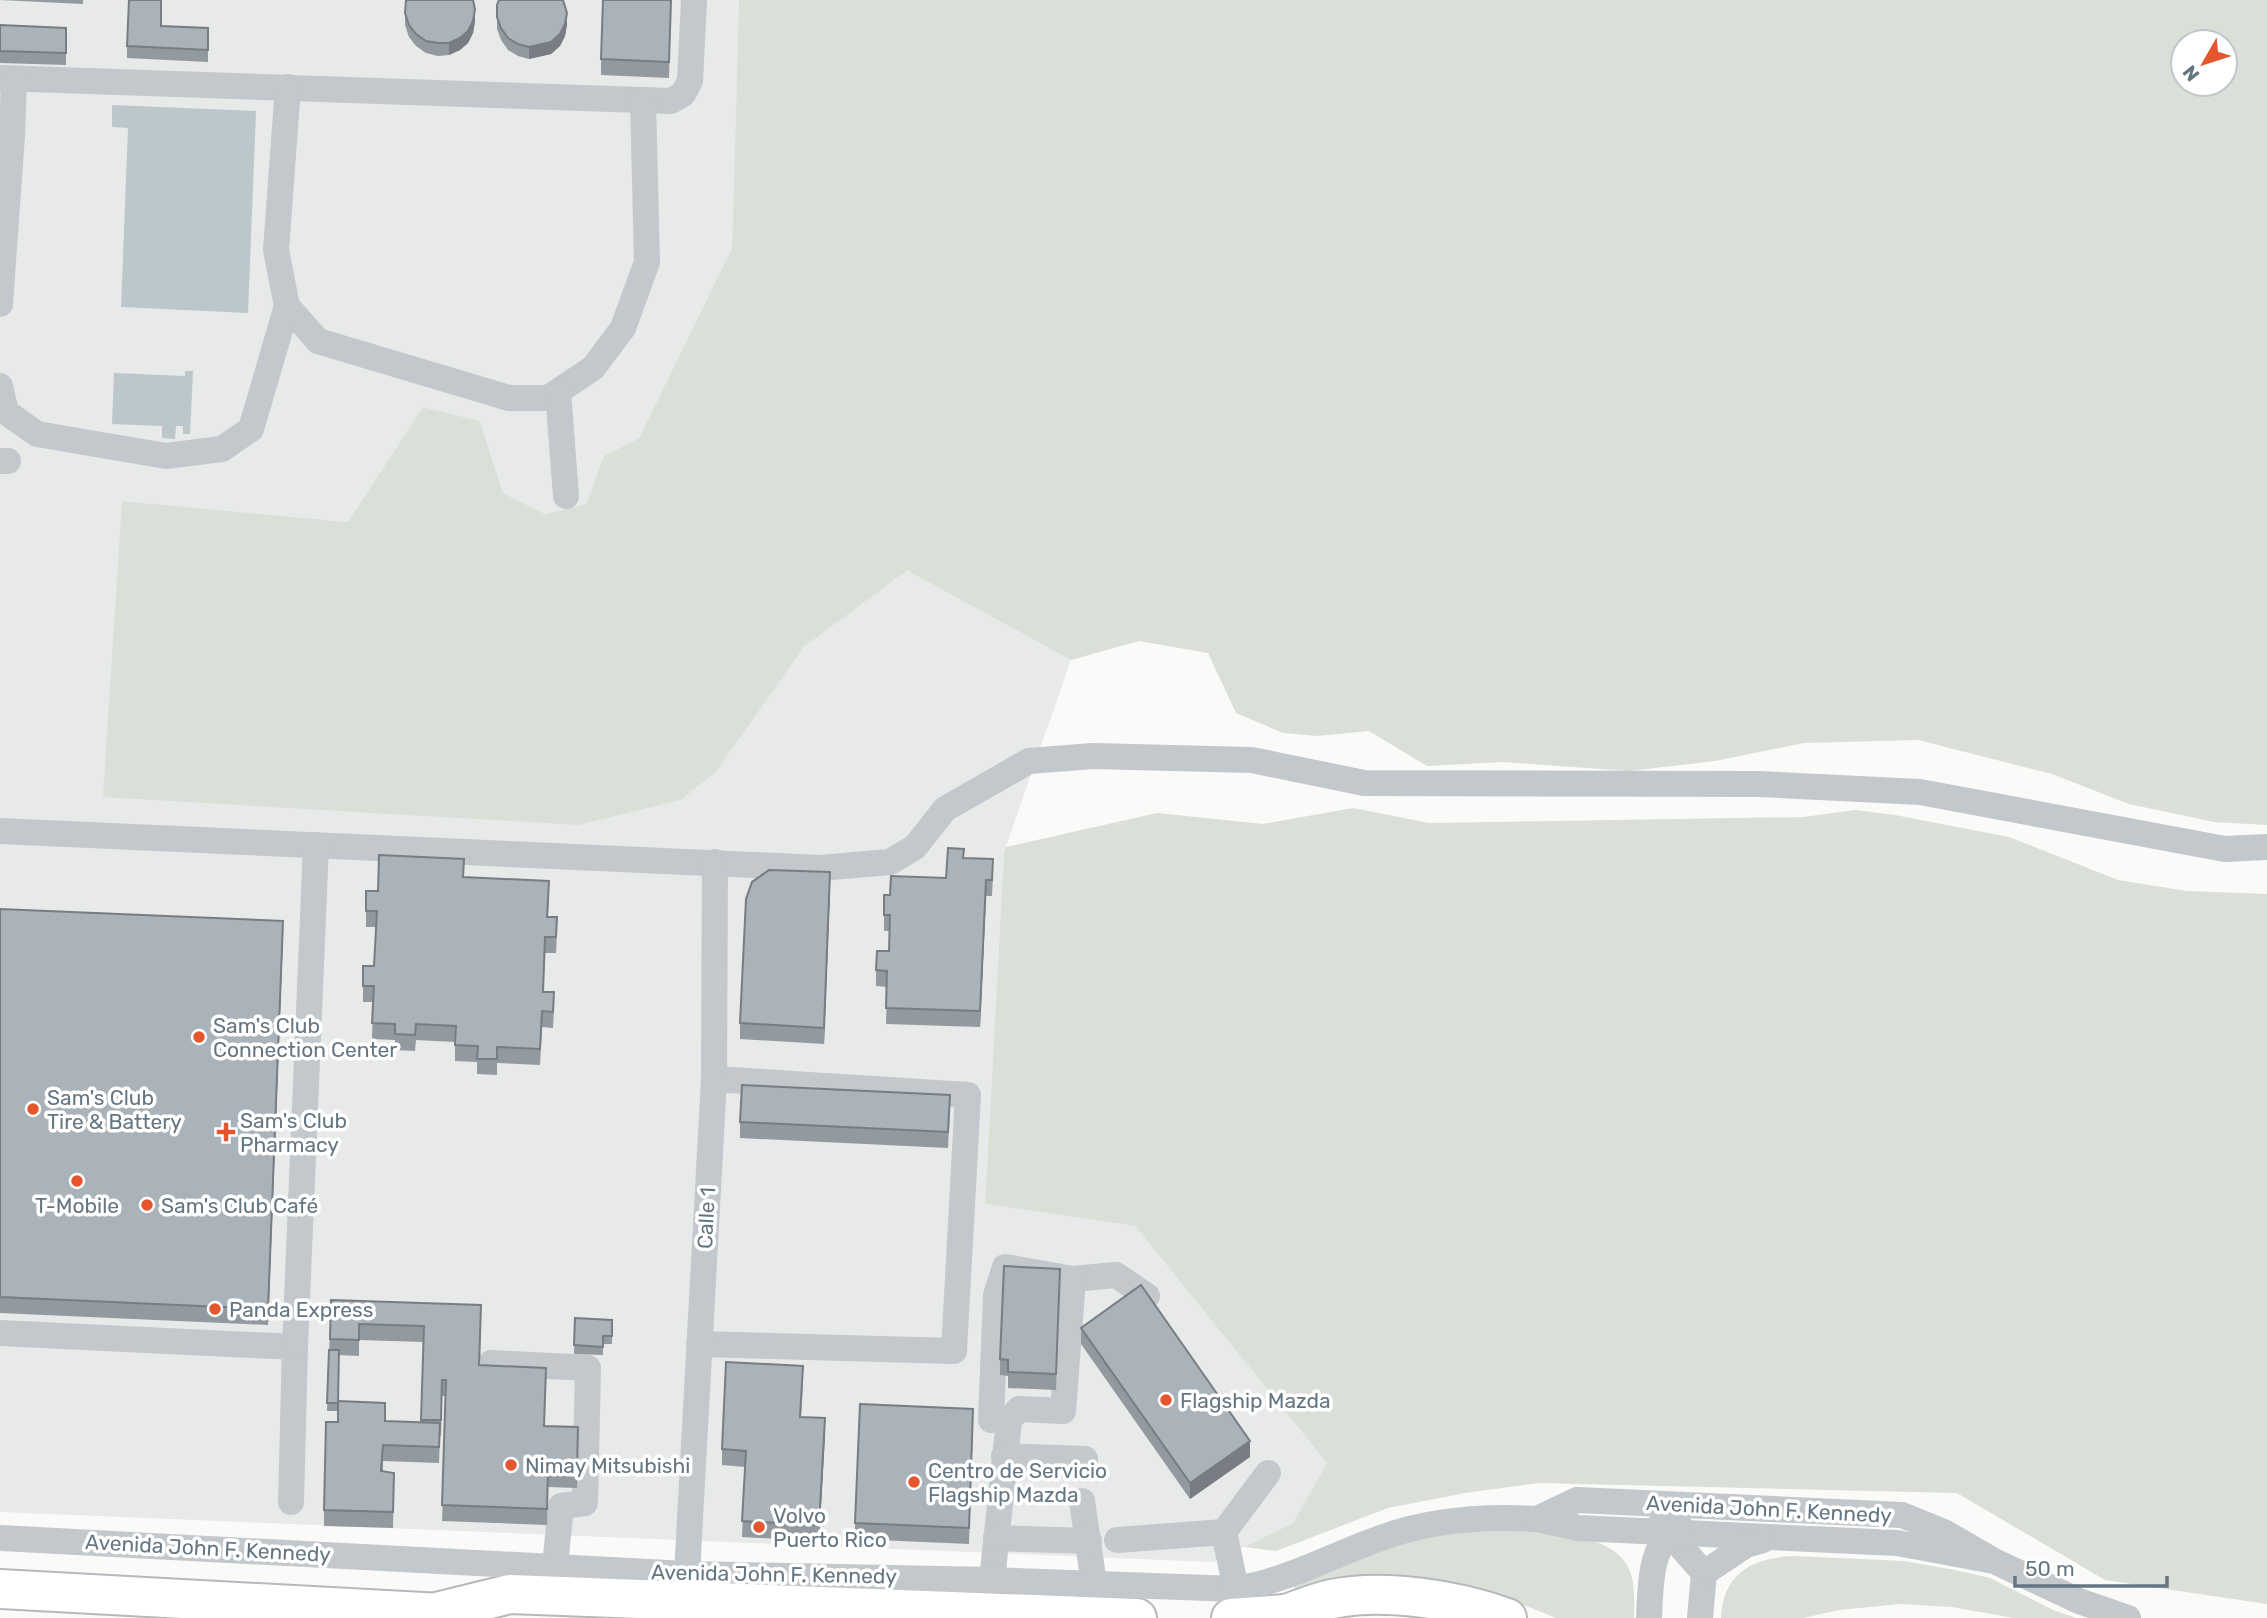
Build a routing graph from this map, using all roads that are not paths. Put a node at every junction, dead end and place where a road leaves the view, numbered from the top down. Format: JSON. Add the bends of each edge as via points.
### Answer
{"nodes":[{"id":1,"x":694,"y":0,"type":"edge"},
{"id":2,"x":7,"y":78,"type":"edge"},
{"id":3,"x":288,"y":87,"type":"junction"},
{"id":4,"x":643,"y":100,"type":"junction"},
{"id":5,"x":0,"y":304,"type":"edge"},
{"id":6,"x":288,"y":306,"type":"junction"},
{"id":7,"x":0,"y":386,"type":"edge"},
{"id":8,"x":558,"y":392,"type":"junction"},
{"id":9,"x":566,"y":496,"type":"dead end"},
{"id":10,"x":0,"y":831,"type":"edge"},
{"id":11,"x":316,"y":845,"type":"junction"},
{"id":12,"x":2267,"y":846,"type":"edge"},
{"id":13,"x":715,"y":862,"type":"junction"},
{"id":14,"x":714,"y":1079,"type":"junction"},
{"id":15,"x":1073,"y":1279,"type":"junction"},
{"id":16,"x":1147,"y":1296,"type":"edge"},
{"id":17,"x":0,"y":1333,"type":"edge"},
{"id":18,"x":699,"y":1344,"type":"junction"},
{"id":19,"x":295,"y":1347,"type":"junction"},
{"id":20,"x":491,"y":1363,"type":"edge"},
{"id":21,"x":587,"y":1407,"type":"junction"},
{"id":22,"x":989,"y":1419,"type":"junction"},
{"id":23,"x":562,"y":1442,"type":"edge"},
{"id":24,"x":1004,"y":1455,"type":"junction"},
{"id":25,"x":1085,"y":1459,"type":"dead end"},
{"id":26,"x":1268,"y":1473,"type":"dead end"},
{"id":27,"x":1082,"y":1501,"type":"dead end"},
{"id":28,"x":1595,"y":1501,"type":"junction"},
{"id":29,"x":291,"y":1502,"type":"dead end"},
{"id":30,"x":1722,"y":1507,"type":"junction"},
{"id":31,"x":1537,"y":1519,"type":"junction"},
{"id":32,"x":1578,"y":1528,"type":"junction"},
{"id":33,"x":1224,"y":1532,"type":"junction"},
{"id":34,"x":1668,"y":1532,"type":"junction"},
{"id":35,"x":1770,"y":1537,"type":"junction"},
{"id":36,"x":0,"y":1538,"type":"edge"},
{"id":37,"x":996,"y":1538,"type":"junction"},
{"id":38,"x":1117,"y":1540,"type":"dead end"},
{"id":39,"x":1089,"y":1541,"type":"junction"},
{"id":40,"x":1994,"y":1561,"type":"junction"},
{"id":41,"x":555,"y":1566,"type":"junction"},
{"id":42,"x":1652,"y":1567,"type":"junction"},
{"id":43,"x":687,"y":1573,"type":"junction"},
{"id":44,"x":1704,"y":1573,"type":"junction"},
{"id":45,"x":992,"y":1580,"type":"junction"},
{"id":46,"x":1094,"y":1584,"type":"junction"},
{"id":47,"x":0,"y":1589,"type":"edge"},
{"id":48,"x":1234,"y":1604,"type":"edge"},
{"id":49,"x":433,"y":1613,"type":"junction"},
{"id":50,"x":1286,"y":1614,"type":"junction"},
{"id":51,"x":521,"y":1618,"type":"edge"},
{"id":52,"x":1137,"y":1618,"type":"edge"},
{"id":53,"x":1346,"y":1618,"type":"edge"},
{"id":54,"x":1507,"y":1618,"type":"edge"},
{"id":55,"x":1649,"y":1618,"type":"edge"},
{"id":56,"x":1700,"y":1618,"type":"edge"},
{"id":57,"x":2128,"y":1618,"type":"edge"}],
"edges":[{"from":1,"to":4,"type":"street","via":[[690,80],[683,94],[671,101]]},
{"from":2,"to":3,"type":"street"},
{"from":2,"to":5,"type":"street","via":[[12,136]]},
{"from":3,"to":4,"type":"street"},
{"from":3,"to":6,"type":"street","via":[[276,250]]},
{"from":4,"to":8,"type":"street","via":[[647,262],[623,328],[593,368]]},
{"from":6,"to":7,"type":"street","via":[[251,429],[222,449],[166,456],[37,434],[6,412]]},
{"from":6,"to":8,"type":"street","via":[[318,341],[509,398],[548,398]]},
{"from":8,"to":9,"type":"street"},
{"from":10,"to":11,"type":"street"},
{"from":11,"to":13,"type":"street"},
{"from":11,"to":19,"type":"street"},
{"from":12,"to":13,"type":"street","via":[[2224,849],[1920,792],[1759,785],[1364,783],[1252,760],[1093,757],[1029,761],[945,809],[915,847],[890,862],[820,868]]},
{"from":13,"to":14,"type":"street","name":"Calle 1"},
{"from":14,"to":18,"type":"street","name":"Calle 1"},
{"from":14,"to":18,"type":"street","via":[[968,1095],[954,1351]]},
{"from":15,"to":16,"type":"street","via":[[1116,1275]]},
{"from":15,"to":22,"type":"street","via":[[1063,1411],[1019,1409]]},
{"from":15,"to":22,"type":"street","via":[[1005,1267],[996,1295]]},
{"from":17,"to":19,"type":"street"},
{"from":18,"to":43,"type":"street","name":"Calle 1"},
{"from":19,"to":29,"type":"street"},
{"from":20,"to":21,"type":"street","via":[[588,1368]]},
{"from":21,"to":23,"type":"street","via":[[566,1422]]},
{"from":21,"to":41,"type":"street","via":[[585,1503],[561,1497]]},
{"from":22,"to":24,"type":"street"},
{"from":24,"to":25,"type":"street"},
{"from":24,"to":37,"type":"street"},
{"from":26,"to":33,"type":"street"},
{"from":27,"to":39,"type":"street"},
{"from":28,"to":30,"type":"street","name":"Avenida John F. Kennedy"},
{"from":28,"to":31,"type":"street","name":"Avenida John F. Kennedy","via":[[1577,1500]]},
{"from":28,"to":34,"type":"street"},
{"from":30,"to":34,"type":"street","via":[[1685,1520]]},
{"from":30,"to":40,"type":"street","name":"Avenida John F. Kennedy","via":[[1902,1515],[1944,1532]]},
{"from":31,"to":32,"type":"street","name":"Avenida John F. Kennedy"},
{"from":31,"to":48,"type":"street","name":"Avenida John F. Kennedy","via":[[1425,1524],[1259,1586]]},
{"from":32,"to":34,"type":"street","name":"Avenida John F. Kennedy"},
{"from":32,"to":42,"type":"street","via":[[1621,1538],[1638,1549]]},
{"from":33,"to":38,"type":"street"},
{"from":33,"to":48,"type":"street"},
{"from":34,"to":35,"type":"street","name":"Avenida John F. Kennedy"},
{"from":34,"to":42,"type":"street"},
{"from":34,"to":44,"type":"street"},
{"from":35,"to":40,"type":"street","name":"Avenida John F. Kennedy","via":[[1898,1543]]},
{"from":35,"to":44,"type":"street","via":[[1746,1545]]},
{"from":36,"to":41,"type":"street","name":"Avenida John F. Kennedy"},
{"from":37,"to":39,"type":"street"},
{"from":37,"to":45,"type":"street"},
{"from":39,"to":46,"type":"street"},
{"from":40,"to":57,"type":"street","name":"Avenida John F. Kennedy","via":[[2079,1601]]},
{"from":41,"to":43,"type":"street","name":"Avenida John F. Kennedy"},
{"from":42,"to":55,"type":"street"},
{"from":43,"to":45,"type":"street","name":"Avenida John F. Kennedy"},
{"from":44,"to":56,"type":"street"},
{"from":45,"to":46,"type":"street","name":"Avenida John F. Kennedy"},
{"from":46,"to":48,"type":"street","name":"Avenida John F. Kennedy"},
{"from":47,"to":49,"type":"highway"},
{"from":48,"to":50,"type":"highway"},
{"from":49,"to":51,"type":"highway"},
{"from":49,"to":52,"type":"highway","via":[[510,1594]]},
{"from":50,"to":53,"type":"highway"},
{"from":50,"to":54,"type":"highway","via":[[1333,1599],[1373,1595],[1446,1601]]}]}
